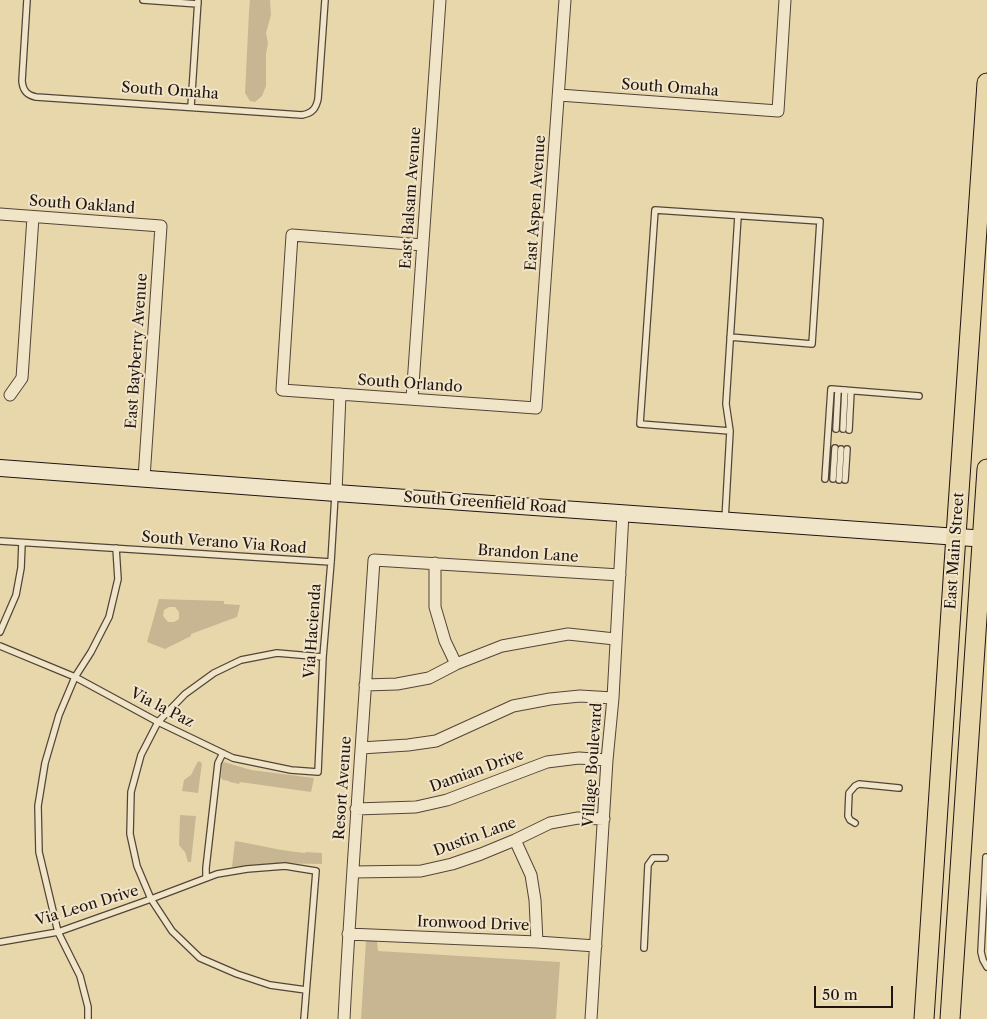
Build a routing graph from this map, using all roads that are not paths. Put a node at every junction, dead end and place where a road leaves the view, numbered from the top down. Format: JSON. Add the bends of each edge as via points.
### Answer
{"nodes":[{"id":1,"x":27,"y":0,"type":"edge"},
{"id":2,"x":143,"y":0,"type":"edge"},
{"id":3,"x":325,"y":0,"type":"edge"},
{"id":4,"x":440,"y":0,"type":"edge"},
{"id":5,"x":565,"y":0,"type":"edge"},
{"id":6,"x":785,"y":0,"type":"edge"},
{"id":7,"x":198,"y":2,"type":"edge"},
{"id":8,"x":987,"y":83,"type":"edge"},
{"id":9,"x":559,"y":95,"type":"junction"},
{"id":10,"x":191,"y":107,"type":"junction"},
{"id":11,"x":0,"y":214,"type":"edge"},
{"id":12,"x":738,"y":216,"type":"junction"},
{"id":13,"x":33,"y":217,"type":"junction"},
{"id":14,"x":161,"y":226,"type":"joint"},
{"id":15,"x":423,"y":245,"type":"junction"},
{"id":16,"x":730,"y":337,"type":"junction"},
{"id":17,"x":845,"y":390,"type":"junction"},
{"id":18,"x":340,"y":394,"type":"junction"},
{"id":19,"x":10,"y":395,"type":"dead end"},
{"id":20,"x":919,"y":396,"type":"dead end"},
{"id":21,"x":412,"y":399,"type":"junction"},
{"id":22,"x":536,"y":408,"type":"joint"},
{"id":23,"x":730,"y":430,"type":"junction"},
{"id":24,"x":0,"y":468,"type":"edge"},
{"id":25,"x":987,"y":469,"type":"edge"},
{"id":26,"x":144,"y":478,"type":"junction"},
{"id":27,"x":825,"y":478,"type":"dead end"},
{"id":28,"x":839,"y":480,"type":"joint"},
{"id":29,"x":336,"y":493,"type":"junction"},
{"id":30,"x":622,"y":513,"type":"junction"},
{"id":31,"x":724,"y":520,"type":"junction"},
{"id":32,"x":974,"y":538,"type":"edge"},
{"id":33,"x":0,"y":541,"type":"edge"},
{"id":34,"x":22,"y":543,"type":"junction"},
{"id":35,"x":116,"y":548,"type":"junction"},
{"id":36,"x":374,"y":560,"type":"joint"},
{"id":37,"x":331,"y":562,"type":"junction"},
{"id":38,"x":435,"y":563,"type":"junction"},
{"id":39,"x":620,"y":575,"type":"junction"},
{"id":40,"x":0,"y":632,"type":"edge"},
{"id":41,"x":615,"y":638,"type":"junction"},
{"id":42,"x":0,"y":646,"type":"edge"},
{"id":43,"x":323,"y":657,"type":"junction"},
{"id":44,"x":456,"y":664,"type":"junction"},
{"id":45,"x":75,"y":677,"type":"junction"},
{"id":46,"x":366,"y":685,"type":"junction"},
{"id":47,"x":613,"y":698,"type":"junction"},
{"id":48,"x":944,"y":716,"type":"junction"},
{"id":49,"x":158,"y":722,"type":"junction"},
{"id":50,"x":361,"y":748,"type":"junction"},
{"id":51,"x":223,"y":753,"type":"junction"},
{"id":52,"x":608,"y":760,"type":"junction"},
{"id":53,"x":318,"y":772,"type":"joint"},
{"id":54,"x":899,"y":788,"type":"dead end"},
{"id":55,"x":356,"y":809,"type":"junction"},
{"id":56,"x":604,"y":820,"type":"junction"},
{"id":57,"x":854,"y":822,"type":"dead end"},
{"id":58,"x":515,"y":840,"type":"junction"},
{"id":59,"x":936,"y":852,"type":"junction"},
{"id":60,"x":961,"y":855,"type":"junction"},
{"id":61,"x":986,"y":857,"type":"edge"},
{"id":62,"x":665,"y":858,"type":"dead end"},
{"id":63,"x":353,"y":872,"type":"junction"},
{"id":64,"x":206,"y":878,"type":"junction"},
{"id":65,"x":151,"y":899,"type":"junction"},
{"id":66,"x":58,"y":932,"type":"junction"},
{"id":67,"x":348,"y":934,"type":"junction"},
{"id":68,"x":0,"y":942,"type":"edge"},
{"id":69,"x":537,"y":942,"type":"junction"},
{"id":70,"x":596,"y":946,"type":"junction"},
{"id":71,"x":644,"y":948,"type":"dead end"},
{"id":72,"x":985,"y":956,"type":"edge"},
{"id":73,"x":987,"y":967,"type":"edge"},
{"id":74,"x":953,"y":981,"type":"junction"},
{"id":75,"x":306,"y":990,"type":"junction"},
{"id":76,"x":88,"y":1019,"type":"edge"},
{"id":77,"x":304,"y":1019,"type":"edge"},
{"id":78,"x":344,"y":1019,"type":"edge"},
{"id":79,"x":591,"y":1019,"type":"edge"},
{"id":80,"x":924,"y":1019,"type":"edge"},
{"id":81,"x":950,"y":1019,"type":"edge"}],
"edges":[{"from":1,"to":10,"type":"lane","name":"South Omaha","via":[[22,81],[30,96]]},
{"from":2,"to":7,"type":"lane"},
{"from":3,"to":10,"type":"lane","name":"South Omaha","via":[[318,99],[314,111],[302,114]]},
{"from":4,"to":15,"type":"street","name":"East Balsam Avenue"},
{"from":5,"to":9,"type":"street","name":"East Aspen Avenue"},
{"from":6,"to":9,"type":"street","name":"South Omaha","via":[[778,111]]},
{"from":7,"to":10,"type":"lane"},
{"from":8,"to":32,"type":"main road","name":"East Main Street"},
{"from":9,"to":22,"type":"street","name":"East Aspen Avenue"},
{"from":11,"to":13,"type":"street","name":"South Oakland"},
{"from":12,"to":16,"type":"lane"},
{"from":12,"to":16,"type":"lane","via":[[820,221],[820,231],[812,344]]},
{"from":12,"to":23,"type":"lane","via":[[655,210],[640,424]]},
{"from":13,"to":14,"type":"street","name":"South Oakland"},
{"from":13,"to":19,"type":"street","via":[[22,378]]},
{"from":14,"to":26,"type":"street","name":"East Bayberry Avenue"},
{"from":15,"to":18,"type":"street","name":"South Orlando","via":[[292,235],[282,390]]},
{"from":15,"to":21,"type":"street","name":"East Balsam Avenue"},
{"from":16,"to":23,"type":"lane","via":[[726,404]]},
{"from":17,"to":17,"type":"lane","via":[[843,429]]},
{"from":17,"to":20,"type":"lane"},
{"from":17,"to":27,"type":"lane","via":[[831,390]]},
{"from":18,"to":21,"type":"street","name":"South Orlando"},
{"from":18,"to":29,"type":"street"},
{"from":21,"to":22,"type":"street","name":"South Orlando"},
{"from":23,"to":31,"type":"lane"},
{"from":24,"to":26,"type":"main road","name":"South Greenfield Road"},
{"from":25,"to":32,"type":"main road","name":"East Main Street"},
{"from":26,"to":29,"type":"main road","name":"South Greenfield Road"},
{"from":28,"to":28,"type":"lane","via":[[841,449]]},
{"from":29,"to":30,"type":"main road","name":"South Greenfield Road"},
{"from":29,"to":37,"type":"lane","name":"Via Hacienda"},
{"from":30,"to":31,"type":"main road","name":"South Greenfield Road"},
{"from":30,"to":39,"type":"street","name":"Village Boulevard"},
{"from":31,"to":32,"type":"main road","name":"South Greenfield Road"},
{"from":32,"to":48,"type":"main road","name":"East Main Street"},
{"from":32,"to":60,"type":"main road","name":"East Main Street"},
{"from":33,"to":34,"type":"lane","name":"South Verano Via Road"},
{"from":34,"to":35,"type":"lane","name":"South Verano Via Road"},
{"from":34,"to":40,"type":"lane","via":[[16,595]]},
{"from":35,"to":37,"type":"lane","name":"South Verano Via Road"},
{"from":35,"to":45,"type":"lane","via":[[118,579],[109,617]]},
{"from":36,"to":38,"type":"street","name":"Brandon Lane"},
{"from":36,"to":46,"type":"street","name":"Resort Avenue"},
{"from":37,"to":43,"type":"lane","name":"Via Hacienda"},
{"from":38,"to":39,"type":"street","name":"Brandon Lane"},
{"from":38,"to":44,"type":"street","via":[[435,607],[444,641]]},
{"from":39,"to":41,"type":"street","name":"Village Boulevard"},
{"from":41,"to":44,"type":"street","via":[[568,634],[502,646]]},
{"from":41,"to":47,"type":"street","name":"Village Boulevard"},
{"from":42,"to":45,"type":"lane","name":"Via la Paz"},
{"from":43,"to":49,"type":"lane","via":[[277,654],[241,660],[185,694]]},
{"from":43,"to":53,"type":"lane","name":"Via Hacienda"},
{"from":44,"to":46,"type":"street","via":[[429,678]]},
{"from":45,"to":49,"type":"lane","name":"Via la Paz"},
{"from":45,"to":66,"type":"lane","via":[[59,715],[45,763],[38,806],[39,852]]},
{"from":46,"to":50,"type":"street","name":"Resort Avenue"},
{"from":47,"to":50,"type":"street","via":[[580,696],[513,706],[436,740]]},
{"from":47,"to":52,"type":"street","name":"Village Boulevard"},
{"from":48,"to":59,"type":"main road","name":"East Main Street"},
{"from":48,"to":60,"type":"main road","via":[[954,758],[951,838]]},
{"from":49,"to":51,"type":"lane","name":"Via la Paz"},
{"from":49,"to":65,"type":"lane","via":[[141,755],[131,792],[130,834],[137,866]]},
{"from":50,"to":55,"type":"street","name":"Resort Avenue"},
{"from":51,"to":53,"type":"lane","name":"Via la Paz","via":[[290,770]]},
{"from":51,"to":64,"type":"lane","via":[[218,763]]},
{"from":52,"to":55,"type":"street","name":"Damian Drive","via":[[579,758],[547,762],[447,800],[416,807]]},
{"from":52,"to":56,"type":"street","name":"Village Boulevard"},
{"from":54,"to":57,"type":"lane","via":[[855,786],[849,793],[848,816]]},
{"from":55,"to":63,"type":"street","name":"Resort Avenue"},
{"from":56,"to":58,"type":"street","name":"Dustin Lane","via":[[578,818],[550,823]]},
{"from":56,"to":70,"type":"street","name":"Village Boulevard"},
{"from":58,"to":63,"type":"street","name":"Dustin Lane","via":[[452,864],[422,870]]},
{"from":58,"to":69,"type":"street","via":[[531,875]]},
{"from":59,"to":74,"type":"main road","via":[[948,871],[944,952]]},
{"from":59,"to":80,"type":"main road","name":"East Main Street"},
{"from":60,"to":74,"type":"main road","name":"East Main Street"},
{"from":61,"to":72,"type":"lane","via":[[982,944]]},
{"from":62,"to":71,"type":"lane","via":[[653,858],[648,865]]},
{"from":63,"to":67,"type":"street","name":"Resort Avenue"},
{"from":64,"to":65,"type":"lane","name":"Via Leon Drive"},
{"from":64,"to":75,"type":"lane","name":"Via Leon Drive","via":[[248,868],[285,866],[316,871]]},
{"from":65,"to":66,"type":"lane","name":"Via Leon Drive"},
{"from":65,"to":75,"type":"lane","via":[[172,931],[200,958],[270,985]]},
{"from":66,"to":68,"type":"lane","name":"Via Leon Drive"},
{"from":66,"to":76,"type":"lane","via":[[80,976]]},
{"from":67,"to":69,"type":"street","name":"Ironwood Drive"},
{"from":67,"to":78,"type":"street","name":"Resort Avenue"},
{"from":69,"to":70,"type":"street","name":"Ironwood Drive"},
{"from":70,"to":79,"type":"street","name":"Village Boulevard"},
{"from":72,"to":73,"type":"lane"},
{"from":74,"to":81,"type":"main road","name":"East Main Street"},
{"from":75,"to":77,"type":"lane"}]}
